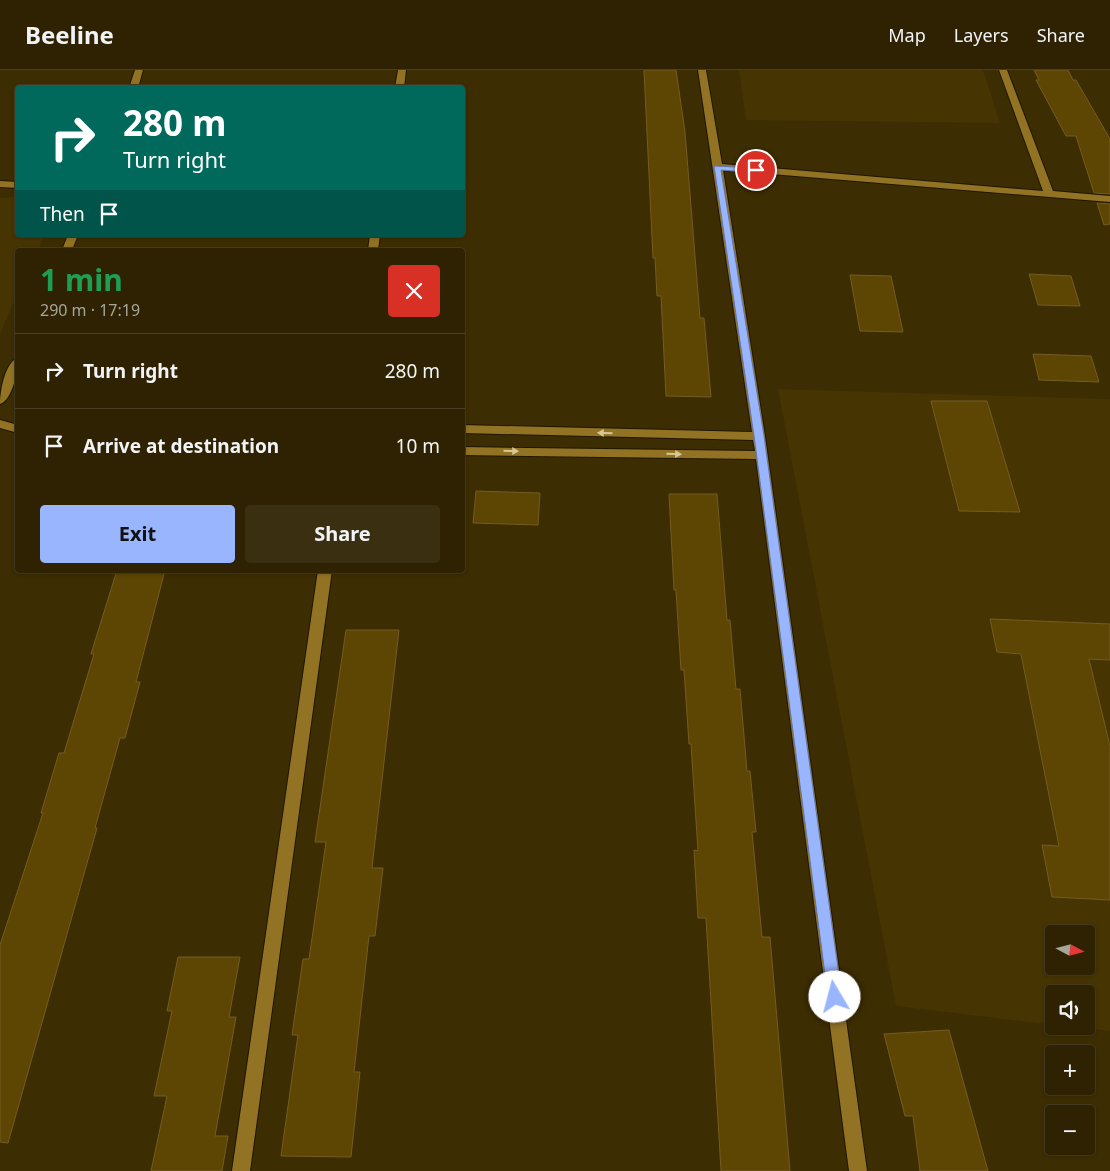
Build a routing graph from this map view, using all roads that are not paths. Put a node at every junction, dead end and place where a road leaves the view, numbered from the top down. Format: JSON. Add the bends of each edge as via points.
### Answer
{"nodes":[{"id":1,"x":139,"y":70,"type":"edge"},
{"id":2,"x":402,"y":70,"type":"edge"},
{"id":3,"x":702,"y":70,"type":"edge"},
{"id":4,"x":1003,"y":70,"type":"edge"},
{"id":5,"x":133,"y":85,"type":"edge"},
{"id":6,"x":400,"y":85,"type":"edge"},
{"id":7,"x":716,"y":167,"type":"junction"},
{"id":8,"x":0,"y":184,"type":"edge"},
{"id":9,"x":15,"y":185,"type":"edge"},
{"id":10,"x":1049,"y":194,"type":"junction"},
{"id":11,"x":1110,"y":199,"type":"edge"},
{"id":12,"x":15,"y":368,"type":"edge"},
{"id":13,"x":0,"y":400,"type":"edge"},
{"id":14,"x":15,"y":422,"type":"edge"},
{"id":15,"x":0,"y":423,"type":"edge"},
{"id":16,"x":15,"y":428,"type":"edge"},
{"id":17,"x":465,"y":429,"type":"edge"},
{"id":18,"x":759,"y":436,"type":"junction"},
{"id":19,"x":465,"y":450,"type":"edge"},
{"id":20,"x":761,"y":455,"type":"junction"},
{"id":21,"x":325,"y":573,"type":"edge"},
{"id":22,"x":241,"y":1171,"type":"edge"},
{"id":23,"x":858,"y":1171,"type":"edge"}],
"edges":[{"from":1,"to":5,"type":"street"},
{"from":2,"to":6,"type":"street"},
{"from":3,"to":7,"type":"street"},
{"from":4,"to":10,"type":"street"},
{"from":7,"to":10,"type":"street"},
{"from":7,"to":18,"type":"street"},
{"from":8,"to":9,"type":"street"},
{"from":10,"to":11,"type":"street"},
{"from":12,"to":13,"type":"street"},
{"from":14,"to":15,"type":"street"},
{"from":15,"to":16,"type":"street"},
{"from":18,"to":17,"type":"street","one_way":true},
{"from":18,"to":20,"type":"street"},
{"from":19,"to":20,"type":"street","one_way":true},
{"from":20,"to":23,"type":"street"},
{"from":21,"to":22,"type":"street"}]}
